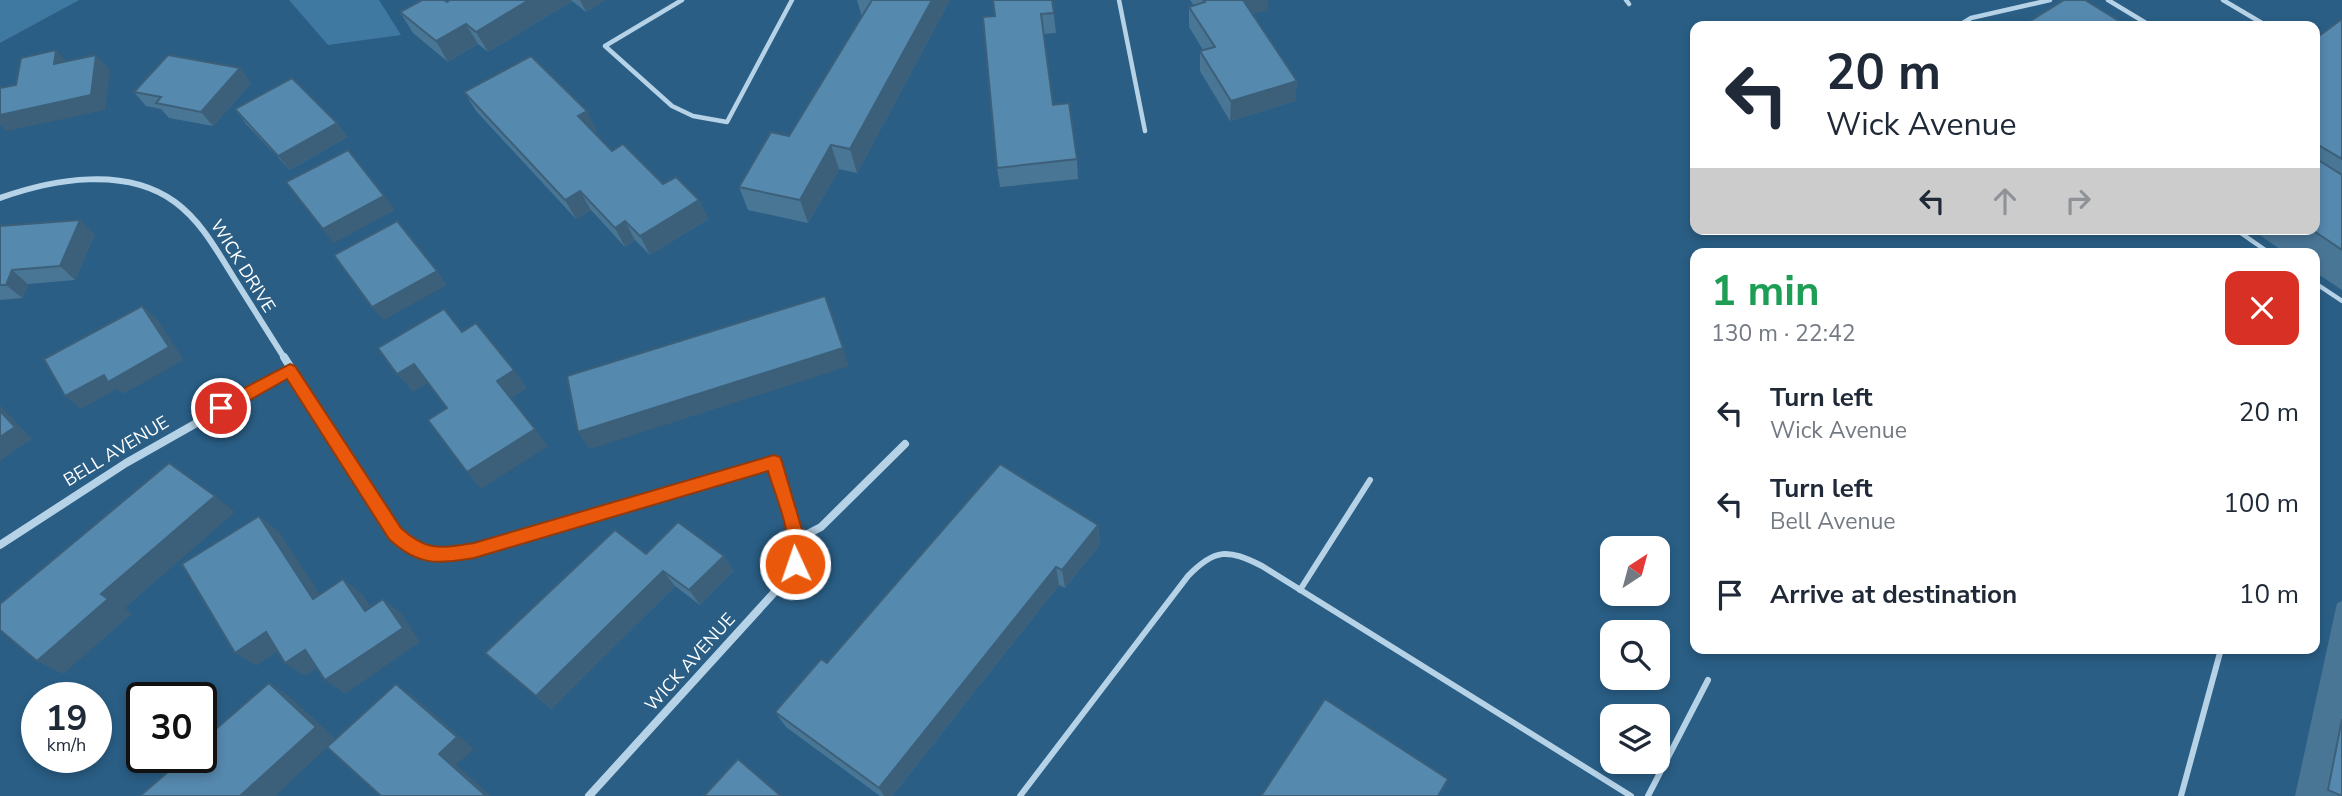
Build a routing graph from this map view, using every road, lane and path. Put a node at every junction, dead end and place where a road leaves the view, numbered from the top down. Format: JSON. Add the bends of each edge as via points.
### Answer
{"nodes":[{"id":1,"x":682,"y":0,"type":"edge"},
{"id":2,"x":792,"y":0,"type":"edge"},
{"id":3,"x":1119,"y":0,"type":"edge"},
{"id":4,"x":2050,"y":0,"type":"edge"},
{"id":5,"x":2108,"y":0,"type":"edge"},
{"id":6,"x":2224,"y":0,"type":"edge"},
{"id":7,"x":1966,"y":21,"type":"edge"},
{"id":8,"x":2143,"y":21,"type":"edge"},
{"id":9,"x":2259,"y":21,"type":"edge"},
{"id":10,"x":1145,"y":131,"type":"dead end"},
{"id":11,"x":0,"y":198,"type":"edge"},
{"id":12,"x":2244,"y":235,"type":"edge"},
{"id":13,"x":2262,"y":248,"type":"edge"},
{"id":14,"x":2320,"y":286,"type":"edge"},
{"id":15,"x":2342,"y":301,"type":"edge"},
{"id":16,"x":290,"y":370,"type":"junction"},
{"id":17,"x":307,"y":398,"type":"joint"},
{"id":18,"x":905,"y":444,"type":"dead end"},
{"id":19,"x":1370,"y":480,"type":"dead end"},
{"id":20,"x":796,"y":540,"type":"junction"},
{"id":21,"x":0,"y":545,"type":"edge"},
{"id":22,"x":1300,"y":590,"type":"junction"},
{"id":23,"x":2220,"y":654,"type":"edge"},
{"id":24,"x":1708,"y":680,"type":"dead end"},
{"id":25,"x":589,"y":796,"type":"edge"},
{"id":26,"x":1020,"y":796,"type":"edge"},
{"id":27,"x":1631,"y":796,"type":"edge"},
{"id":28,"x":1648,"y":796,"type":"edge"},
{"id":29,"x":2181,"y":796,"type":"edge"}],
"edges":[{"from":1,"to":2,"type":"lane","via":[[605,47],[682,112],[727,122]]},
{"from":3,"to":10,"type":"lane"},
{"from":4,"to":7,"type":"lane"},
{"from":5,"to":8,"type":"lane"},
{"from":6,"to":9,"type":"lane"},
{"from":11,"to":16,"type":"street","name":"WICK DRIVE","via":[[44,186],[105,182],[141,186],[170,199],[205,232]]},
{"from":12,"to":13,"type":"lane"},
{"from":14,"to":15,"type":"lane"},
{"from":16,"to":17,"type":"street","name":"WICK DRIVE"},
{"from":16,"to":21,"type":"street","name":"BELL AVENUE","via":[[126,463]]},
{"from":17,"to":20,"type":"street","name":"WICK AVENUE","via":[[395,533],[422,553],[474,551],[774,462]]},
{"from":18,"to":20,"type":"street","via":[[821,527]]},
{"from":19,"to":22,"type":"lane"},
{"from":20,"to":25,"type":"street","name":"WICK AVENUE","via":[[795,564],[781,585]]},
{"from":22,"to":26,"type":"lane","via":[[1236,554],[1210,556],[1188,576]]},
{"from":22,"to":27,"type":"lane"},
{"from":23,"to":29,"type":"lane"},
{"from":24,"to":28,"type":"lane"}]}
